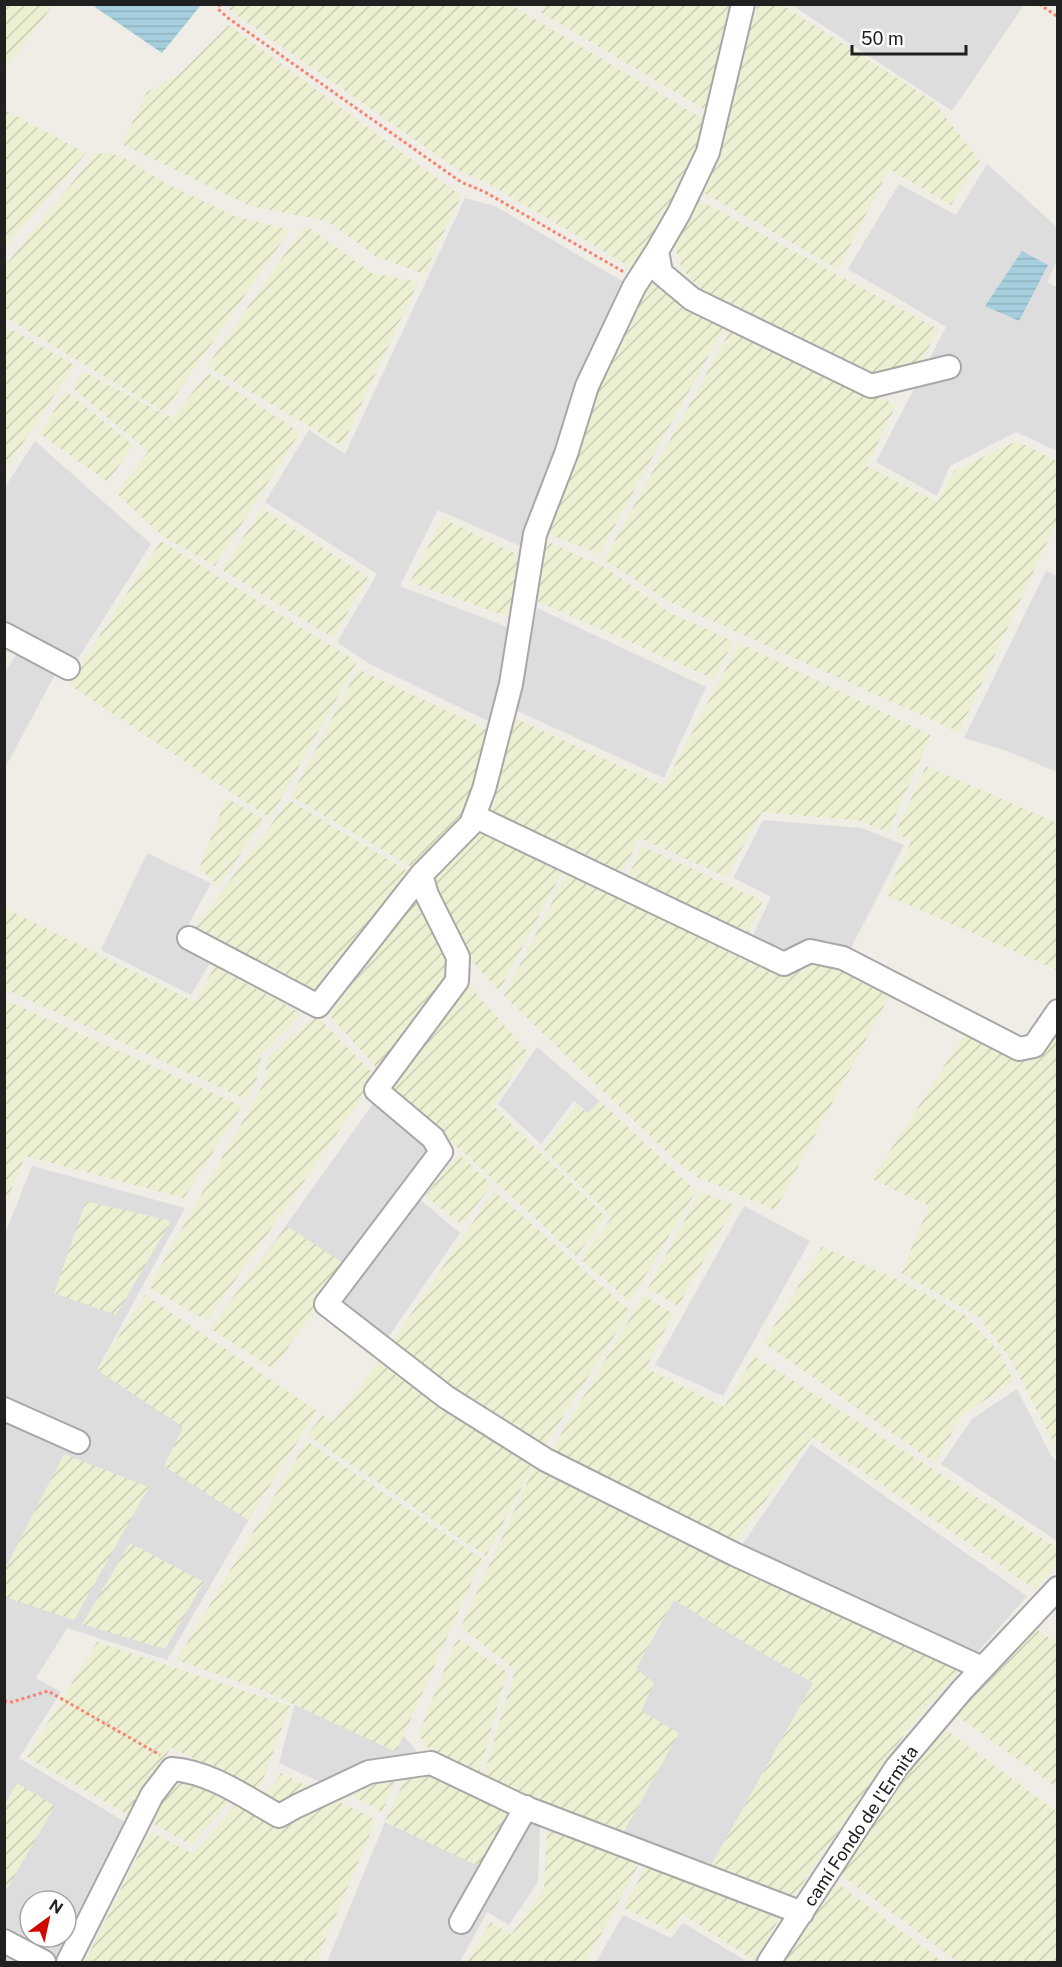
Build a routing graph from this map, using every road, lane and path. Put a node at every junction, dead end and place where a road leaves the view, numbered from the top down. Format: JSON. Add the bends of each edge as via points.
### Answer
{"nodes":[{"id":1,"x":220,"y":4,"type":"edge"},
{"id":2,"x":743,"y":4,"type":"edge"},
{"id":3,"x":1040,"y":4,"type":"edge"},
{"id":4,"x":1058,"y":17,"type":"edge"},
{"id":5,"x":657,"y":251,"type":"junction"},
{"id":6,"x":638,"y":280,"type":"junction"},
{"id":7,"x":949,"y":367,"type":"dead end"},
{"id":8,"x":4,"y":634,"type":"edge"},
{"id":9,"x":68,"y":668,"type":"dead end"},
{"id":10,"x":474,"y":816,"type":"junction"},
{"id":11,"x":421,"y":875,"type":"junction"},
{"id":12,"x":189,"y":938,"type":"dead end"},
{"id":13,"x":1058,"y":1011,"type":"edge"},
{"id":14,"x":4,"y":1409,"type":"edge"},
{"id":15,"x":78,"y":1442,"type":"dead end"},
{"id":16,"x":1058,"y":1588,"type":"edge"},
{"id":17,"x":982,"y":1668,"type":"junction"},
{"id":18,"x":4,"y":1701,"type":"edge"},
{"id":19,"x":186,"y":1770,"type":"junction"},
{"id":20,"x":526,"y":1808,"type":"junction"},
{"id":21,"x":802,"y":1912,"type":"junction"},
{"id":22,"x":461,"y":1922,"type":"dead end"},
{"id":23,"x":4,"y":1941,"type":"edge"},
{"id":24,"x":44,"y":1962,"type":"edge"},
{"id":25,"x":68,"y":1962,"type":"edge"},
{"id":26,"x":769,"y":1962,"type":"edge"}],
"edges":[{"from":1,"to":6,"type":"path","via":[[218,9],[228,18],[461,182]]},
{"from":2,"to":5,"type":"street","via":[[708,152]]},
{"from":3,"to":4,"type":"path"},
{"from":5,"to":6,"type":"street"},
{"from":5,"to":7,"type":"street","via":[[661,273],[692,299],[871,386]]},
{"from":6,"to":10,"type":"street","via":[[587,386],[535,534],[511,684]]},
{"from":8,"to":9,"type":"street"},
{"from":10,"to":11,"type":"street","via":[[471,824]]},
{"from":10,"to":13,"type":"street","via":[[784,964],[810,951],[843,958],[1019,1049],[1034,1046]]},
{"from":11,"to":12,"type":"street","via":[[318,1006]]},
{"from":11,"to":17,"type":"street","via":[[458,957],[457,981],[376,1090],[433,1138],[441,1152],[326,1304],[446,1397],[546,1460],[734,1554]]},
{"from":14,"to":15,"type":"street"},
{"from":16,"to":17,"type":"street","name":"camí Fondo de l'Ermita"},
{"from":17,"to":21,"type":"street","name":"camí Fondo de l'Ermita","via":[[896,1768]]},
{"from":18,"to":19,"type":"path","via":[[48,1691]]},
{"from":19,"to":20,"type":"street","via":[[222,1784],[279,1816],[369,1772],[431,1763]]},
{"from":19,"to":25,"type":"street","via":[[172,1769],[152,1795]]},
{"from":20,"to":21,"type":"street"},
{"from":20,"to":22,"type":"street"},
{"from":21,"to":26,"type":"street","name":"camí Fondo de l'Ermita"},
{"from":23,"to":24,"type":"street"}]}
